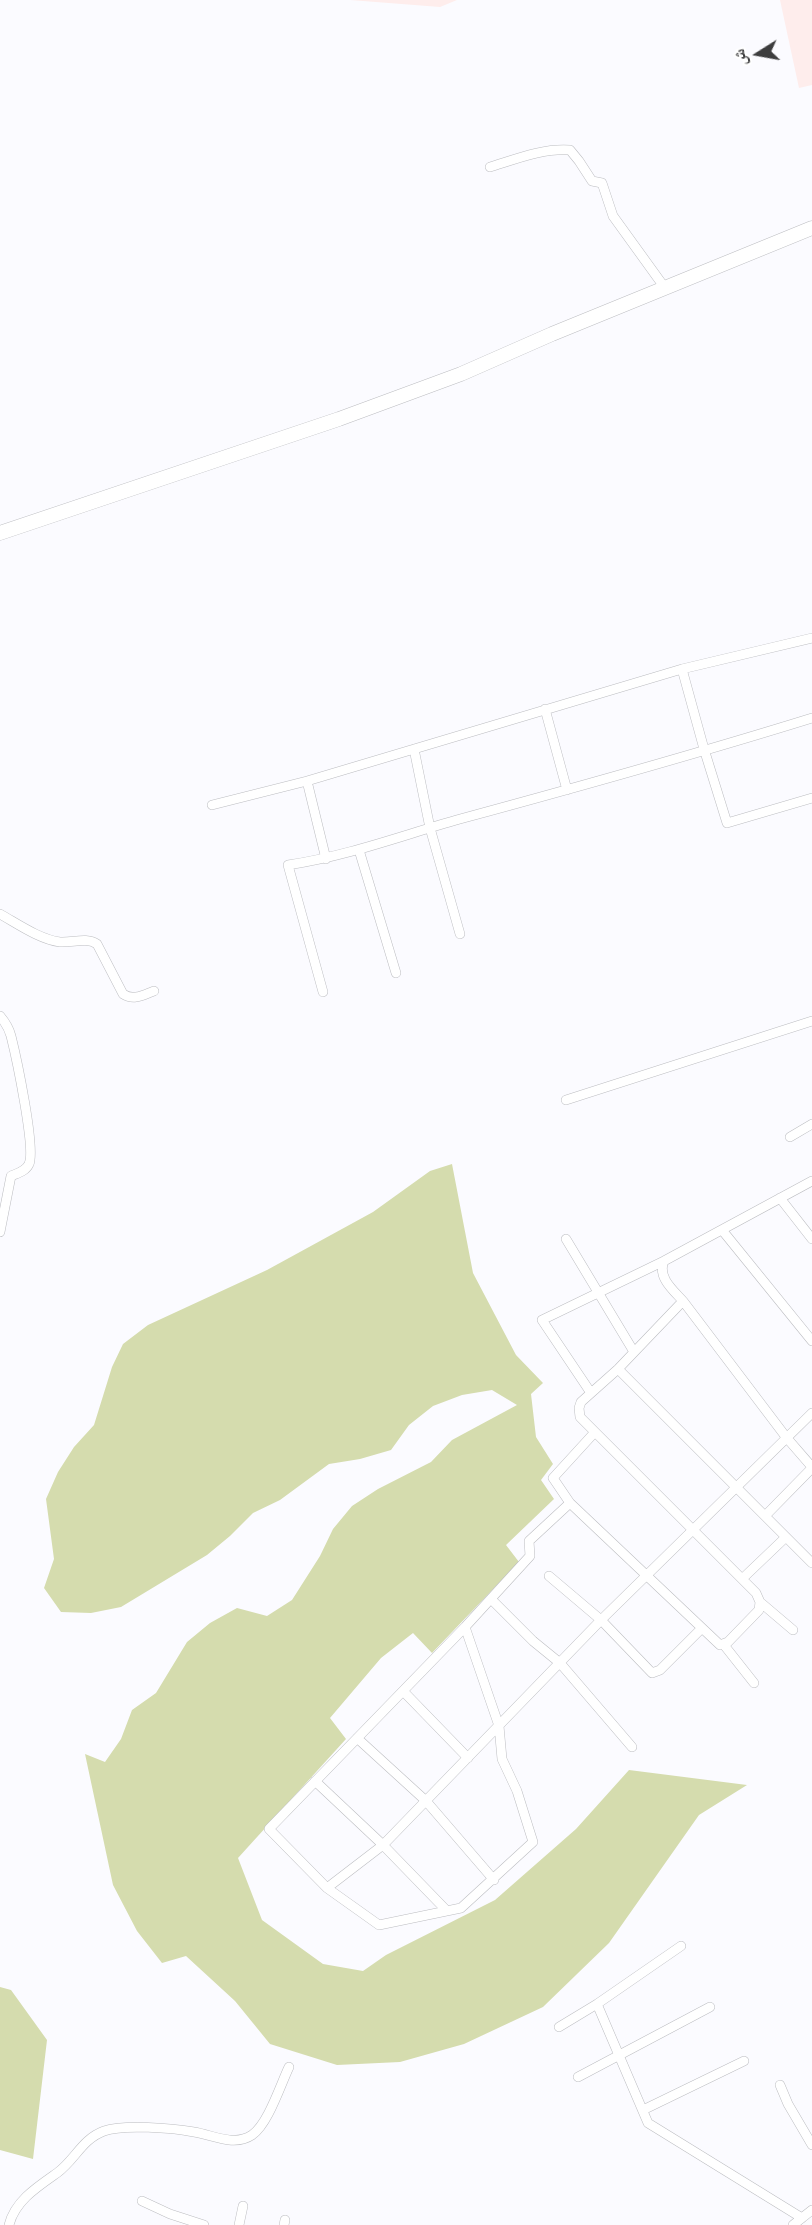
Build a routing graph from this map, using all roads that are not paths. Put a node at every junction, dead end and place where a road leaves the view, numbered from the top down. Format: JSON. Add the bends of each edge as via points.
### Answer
{"nodes":[{"id":1,"x":490,"y":167,"type":"dead end"},
{"id":2,"x":812,"y":228,"type":"edge"},
{"id":3,"x":664,"y":288,"type":"junction"},
{"id":4,"x":0,"y":533,"type":"edge"},
{"id":5,"x":812,"y":638,"type":"edge"},
{"id":6,"x":682,"y":669,"type":"junction"},
{"id":7,"x":545,"y":709,"type":"junction"},
{"id":8,"x":812,"y":718,"type":"edge"},
{"id":9,"x":414,"y":749,"type":"junction"},
{"id":10,"x":704,"y":749,"type":"junction"},
{"id":11,"x":307,"y":781,"type":"junction"},
{"id":12,"x":567,"y":790,"type":"junction"},
{"id":13,"x":812,"y":798,"type":"edge"},
{"id":14,"x":212,"y":805,"type":"dead end"},
{"id":15,"x":430,"y":828,"type":"junction"},
{"id":16,"x":359,"y":850,"type":"junction"},
{"id":17,"x":326,"y":859,"type":"junction"},
{"id":18,"x":0,"y":914,"type":"edge"},
{"id":19,"x":460,"y":934,"type":"dead end"},
{"id":20,"x":396,"y":973,"type":"dead end"},
{"id":21,"x":154,"y":991,"type":"dead end"},
{"id":22,"x":323,"y":993,"type":"dead end"},
{"id":23,"x":0,"y":1016,"type":"edge"},
{"id":24,"x":812,"y":1021,"type":"edge"},
{"id":25,"x":566,"y":1100,"type":"dead end"},
{"id":26,"x":812,"y":1124,"type":"edge"},
{"id":27,"x":790,"y":1137,"type":"dead end"},
{"id":28,"x":812,"y":1181,"type":"edge"},
{"id":29,"x":780,"y":1198,"type":"junction"},
{"id":30,"x":722,"y":1230,"type":"junction"},
{"id":31,"x":0,"y":1232,"type":"edge"},
{"id":32,"x":566,"y":1239,"type":"dead end"},
{"id":33,"x":812,"y":1239,"type":"edge"},
{"id":34,"x":664,"y":1261,"type":"junction"},
{"id":35,"x":599,"y":1293,"type":"junction"},
{"id":36,"x":683,"y":1301,"type":"junction"},
{"id":37,"x":812,"y":1341,"type":"edge"},
{"id":38,"x":634,"y":1352,"type":"junction"},
{"id":39,"x":618,"y":1369,"type":"junction"},
{"id":40,"x":591,"y":1394,"type":"junction"},
{"id":41,"x":812,"y":1413,"type":"edge"},
{"id":42,"x":595,"y":1432,"type":"junction"},
{"id":43,"x":786,"y":1437,"type":"junction"},
{"id":44,"x":812,"y":1467,"type":"edge"},
{"id":45,"x":737,"y":1487,"type":"junction"},
{"id":46,"x":570,"y":1503,"type":"junction"},
{"id":47,"x":765,"y":1516,"type":"junction"},
{"id":48,"x":692,"y":1529,"type":"junction"},
{"id":49,"x":786,"y":1537,"type":"junction"},
{"id":50,"x":812,"y":1563,"type":"edge"},
{"id":51,"x":648,"y":1575,"type":"junction"},
{"id":52,"x":549,"y":1576,"type":"dead end"},
{"id":53,"x":742,"y":1580,"type":"junction"},
{"id":54,"x":490,"y":1599,"type":"junction"},
{"id":55,"x":760,"y":1602,"type":"junction"},
{"id":56,"x":601,"y":1620,"type":"junction"},
{"id":57,"x":465,"y":1627,"type":"junction"},
{"id":58,"x":701,"y":1629,"type":"junction"},
{"id":59,"x":793,"y":1630,"type":"dead end"},
{"id":60,"x":724,"y":1645,"type":"junction"},
{"id":61,"x":560,"y":1663,"type":"junction"},
{"id":62,"x":754,"y":1683,"type":"dead end"},
{"id":63,"x":403,"y":1691,"type":"junction"},
{"id":64,"x":499,"y":1726,"type":"junction"},
{"id":65,"x":357,"y":1737,"type":"junction"},
{"id":66,"x":632,"y":1747,"type":"dead end"},
{"id":67,"x":468,"y":1758,"type":"junction"},
{"id":68,"x":315,"y":1781,"type":"junction"},
{"id":69,"x":426,"y":1801,"type":"junction"},
{"id":70,"x":383,"y":1845,"type":"junction"},
{"id":71,"x":494,"y":1880,"type":"junction"},
{"id":72,"x":327,"y":1888,"type":"junction"},
{"id":73,"x":447,"y":1911,"type":"junction"},
{"id":74,"x":681,"y":1947,"type":"dead end"},
{"id":75,"x":597,"y":2004,"type":"junction"},
{"id":76,"x":710,"y":2007,"type":"dead end"},
{"id":77,"x":559,"y":2027,"type":"dead end"},
{"id":78,"x":620,"y":2056,"type":"junction"},
{"id":79,"x":744,"y":2061,"type":"dead end"},
{"id":80,"x":289,"y":2067,"type":"dead end"},
{"id":81,"x":578,"y":2077,"type":"dead end"},
{"id":82,"x":780,"y":2085,"type":"dead end"},
{"id":83,"x":643,"y":2110,"type":"junction"},
{"id":84,"x":812,"y":2145,"type":"edge"},
{"id":85,"x":142,"y":2201,"type":"dead end"},
{"id":86,"x":243,"y":2206,"type":"dead end"},
{"id":87,"x":812,"y":2210,"type":"edge"},
{"id":88,"x":170,"y":2214,"type":"junction"},
{"id":89,"x":801,"y":2218,"type":"junction"},
{"id":90,"x":6,"y":2223,"type":"edge"},
{"id":91,"x":167,"y":2225,"type":"edge"},
{"id":92,"x":204,"y":2225,"type":"edge"},
{"id":93,"x":239,"y":2225,"type":"edge"},
{"id":94,"x":793,"y":2225,"type":"edge"}],
"edges":[{"from":1,"to":3,"type":"street","via":[[524,156],[570,150],[592,181],[602,183],[614,216]]},
{"from":2,"to":3,"type":"street"},
{"from":3,"to":4,"type":"street","via":[[439,382],[339,419]]},
{"from":5,"to":6,"type":"street"},
{"from":6,"to":7,"type":"street"},
{"from":6,"to":10,"type":"street"},
{"from":7,"to":9,"type":"street"},
{"from":7,"to":12,"type":"street"},
{"from":8,"to":10,"type":"street"},
{"from":9,"to":11,"type":"street"},
{"from":9,"to":15,"type":"street"},
{"from":10,"to":12,"type":"street"},
{"from":10,"to":13,"type":"street","via":[[727,823]]},
{"from":11,"to":14,"type":"street"},
{"from":11,"to":17,"type":"street"},
{"from":12,"to":15,"type":"street"},
{"from":15,"to":16,"type":"street"},
{"from":15,"to":19,"type":"street"},
{"from":16,"to":17,"type":"street"},
{"from":16,"to":20,"type":"street"},
{"from":17,"to":22,"type":"street","via":[[288,865]]},
{"from":18,"to":21,"type":"street","via":[[52,940],[97,944],[123,994],[129,998]]},
{"from":23,"to":31,"type":"street","via":[[11,1036],[31,1155],[26,1168],[10,1176]]},
{"from":24,"to":25,"type":"street"},
{"from":26,"to":27,"type":"street"},
{"from":28,"to":29,"type":"street"},
{"from":29,"to":30,"type":"street"},
{"from":29,"to":33,"type":"street"},
{"from":30,"to":34,"type":"street"},
{"from":30,"to":37,"type":"street"},
{"from":32,"to":35,"type":"street"},
{"from":34,"to":35,"type":"street"},
{"from":34,"to":36,"type":"street","via":[[662,1273]]},
{"from":35,"to":38,"type":"street"},
{"from":35,"to":40,"type":"street","via":[[542,1320]]},
{"from":36,"to":38,"type":"street"},
{"from":36,"to":43,"type":"street"},
{"from":38,"to":39,"type":"street"},
{"from":39,"to":40,"type":"street"},
{"from":39,"to":45,"type":"street"},
{"from":40,"to":42,"type":"street","via":[[579,1408],[580,1417]]},
{"from":41,"to":43,"type":"street"},
{"from":42,"to":46,"type":"street","via":[[553,1478]]},
{"from":42,"to":48,"type":"street"},
{"from":43,"to":44,"type":"street"},
{"from":43,"to":45,"type":"street"},
{"from":44,"to":47,"type":"street"},
{"from":45,"to":47,"type":"street"},
{"from":45,"to":48,"type":"street"},
{"from":46,"to":51,"type":"street"},
{"from":46,"to":54,"type":"street","via":[[529,1541],[530,1556]]},
{"from":47,"to":49,"type":"street"},
{"from":48,"to":51,"type":"street"},
{"from":48,"to":53,"type":"street"},
{"from":49,"to":50,"type":"street"},
{"from":49,"to":53,"type":"street"},
{"from":51,"to":56,"type":"street"},
{"from":51,"to":58,"type":"street"},
{"from":52,"to":56,"type":"street"},
{"from":53,"to":55,"type":"street"},
{"from":54,"to":57,"type":"street"},
{"from":54,"to":61,"type":"street"},
{"from":55,"to":59,"type":"street"},
{"from":55,"to":60,"type":"street","via":[[759,1610]]},
{"from":56,"to":58,"type":"street","via":[[652,1673],[660,1670]]},
{"from":56,"to":61,"type":"street"},
{"from":57,"to":63,"type":"street"},
{"from":57,"to":64,"type":"street"},
{"from":58,"to":60,"type":"street"},
{"from":60,"to":62,"type":"street"},
{"from":61,"to":64,"type":"street"},
{"from":61,"to":66,"type":"street"},
{"from":63,"to":65,"type":"street"},
{"from":63,"to":67,"type":"street"},
{"from":64,"to":67,"type":"street"},
{"from":64,"to":71,"type":"street","via":[[502,1759],[533,1842]]},
{"from":65,"to":68,"type":"street"},
{"from":65,"to":69,"type":"street"},
{"from":67,"to":69,"type":"street"},
{"from":68,"to":70,"type":"street"},
{"from":68,"to":72,"type":"street","via":[[268,1829]]},
{"from":69,"to":70,"type":"street"},
{"from":69,"to":71,"type":"street"},
{"from":70,"to":72,"type":"street"},
{"from":70,"to":73,"type":"street"},
{"from":71,"to":73,"type":"street","via":[[461,1908]]},
{"from":72,"to":73,"type":"street","via":[[379,1925]]},
{"from":74,"to":75,"type":"street"},
{"from":75,"to":77,"type":"street"},
{"from":75,"to":78,"type":"street"},
{"from":76,"to":78,"type":"street"},
{"from":78,"to":81,"type":"street"},
{"from":78,"to":83,"type":"street"},
{"from":79,"to":83,"type":"street"},
{"from":80,"to":90,"type":"street","via":[[265,2118],[252,2135],[229,2141],[166,2129],[122,2128],[102,2132],[86,2141],[68,2164],[17,2206]]},
{"from":82,"to":84,"type":"street"},
{"from":83,"to":89,"type":"street","via":[[648,2123]]},
{"from":85,"to":88,"type":"street"},
{"from":86,"to":93,"type":"street"},
{"from":87,"to":89,"type":"street"},
{"from":88,"to":91,"type":"street"},
{"from":88,"to":92,"type":"street"},
{"from":89,"to":94,"type":"street"}]}
